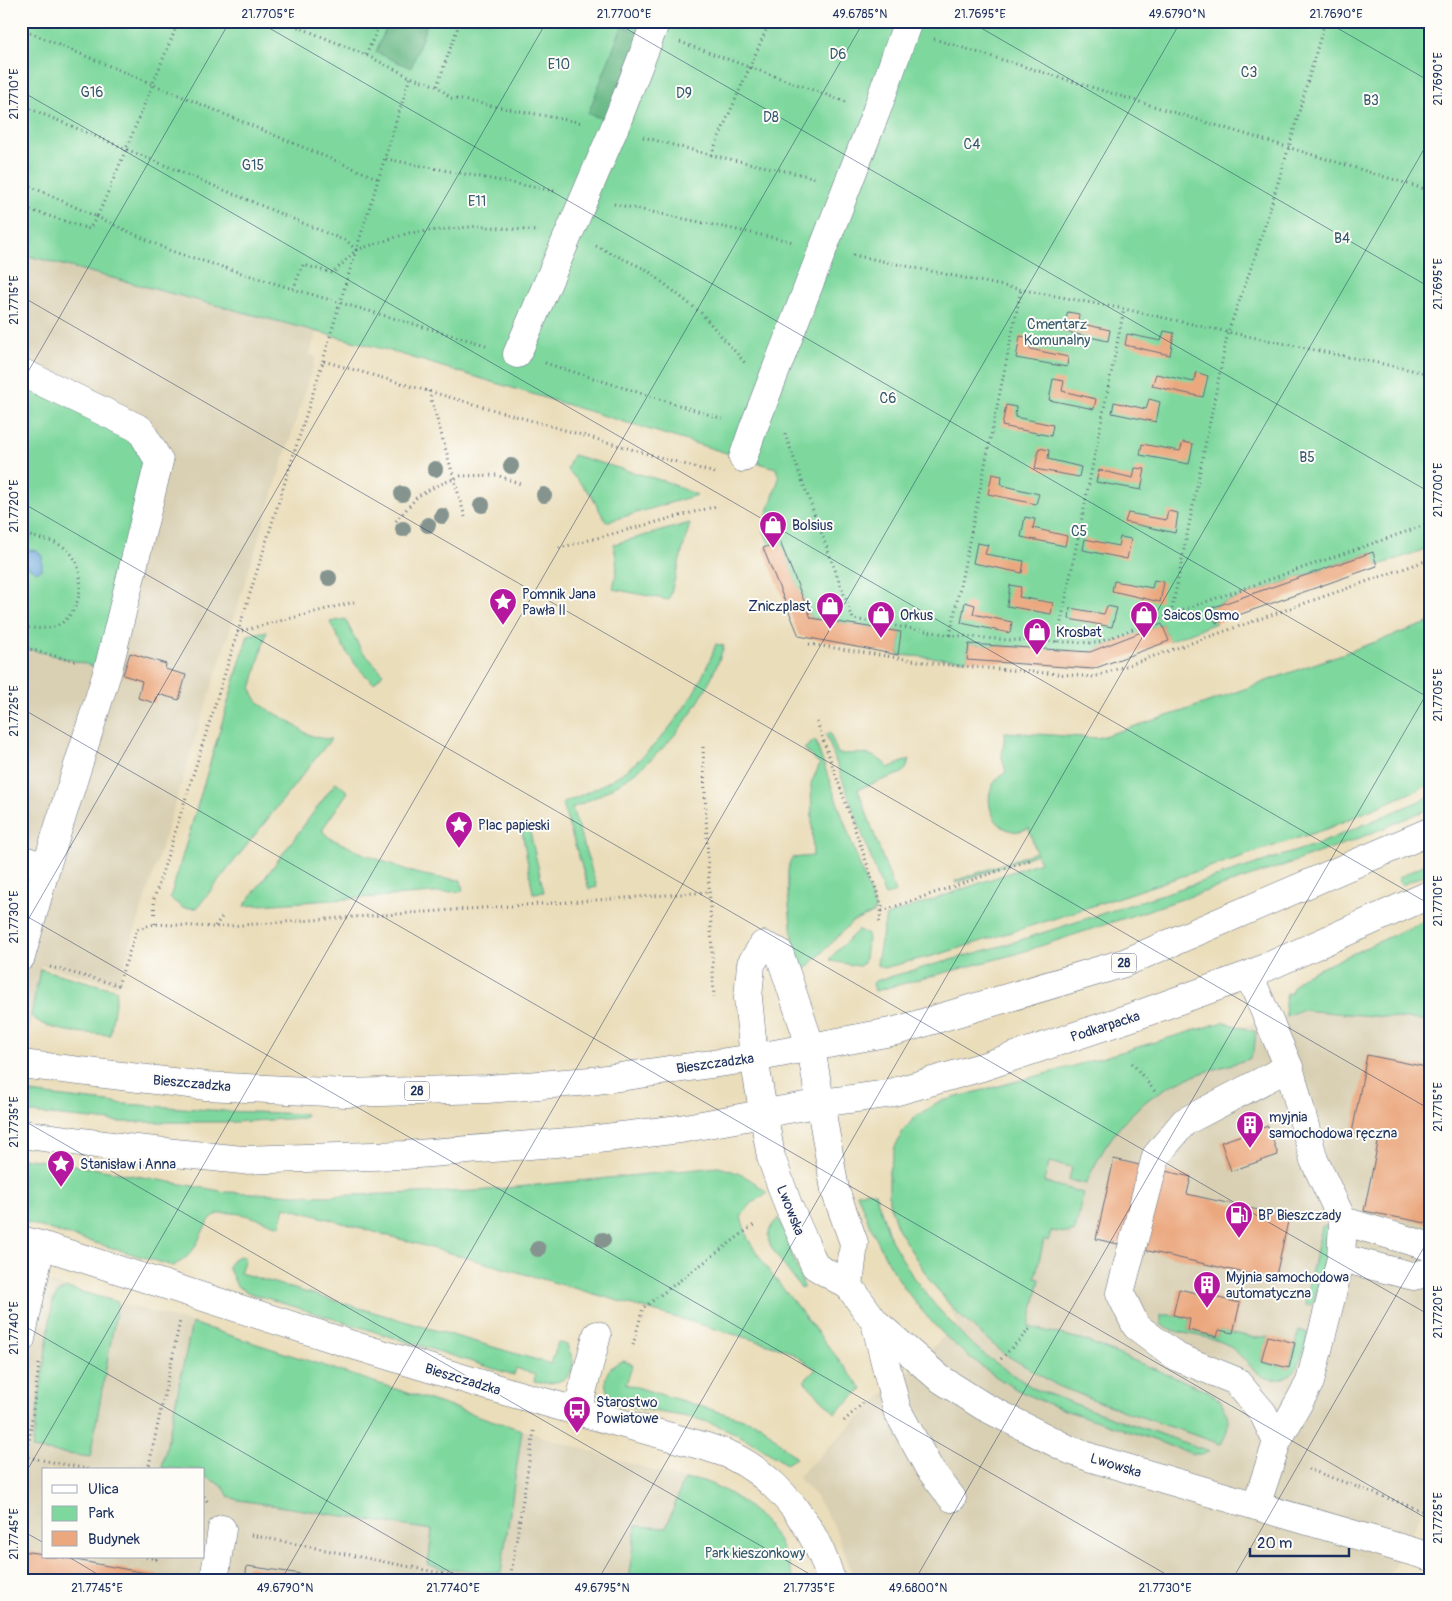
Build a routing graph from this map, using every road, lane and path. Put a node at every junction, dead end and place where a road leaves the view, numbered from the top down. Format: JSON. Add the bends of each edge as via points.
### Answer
{"nodes":[{"id":1,"x":179,"y":21,"type":"edge"},
{"id":2,"x":284,"y":21,"type":"edge"},
{"id":3,"x":381,"y":21,"type":"edge"},
{"id":4,"x":460,"y":21,"type":"edge"},
{"id":5,"x":770,"y":21,"type":"edge"},
{"id":6,"x":1325,"y":21,"type":"edge"},
{"id":7,"x":654,"y":26,"type":"edge"},
{"id":8,"x":906,"y":26,"type":"edge"},
{"id":9,"x":21,"y":29,"type":"edge"},
{"id":10,"x":749,"y":67,"type":"junction"},
{"id":11,"x":410,"y":77,"type":"dead end"},
{"id":12,"x":152,"y":84,"type":"junction"},
{"id":13,"x":437,"y":86,"type":"dead end"},
{"id":14,"x":21,"y":105,"type":"edge"},
{"id":15,"x":876,"y":112,"type":"junction"},
{"id":16,"x":1289,"y":147,"type":"junction"},
{"id":17,"x":127,"y":150,"type":"junction"},
{"id":18,"x":711,"y":155,"type":"dead end"},
{"id":19,"x":386,"y":159,"type":"junction"},
{"id":20,"x":379,"y":179,"type":"junction"},
{"id":21,"x":21,"y":182,"type":"edge"},
{"id":22,"x":1431,"y":191,"type":"edge"},
{"id":23,"x":584,"y":197,"type":"junction"},
{"id":24,"x":21,"y":207,"type":"edge"},
{"id":25,"x":97,"y":217,"type":"junction"},
{"id":26,"x":823,"y":249,"type":"junction"},
{"id":27,"x":356,"y":250,"type":"junction"},
{"id":28,"x":1021,"y":290,"type":"junction"},
{"id":29,"x":340,"y":302,"type":"junction"},
{"id":30,"x":1124,"y":308,"type":"junction"},
{"id":31,"x":1228,"y":332,"type":"junction"},
{"id":32,"x":517,"y":354,"type":"junction"},
{"id":33,"x":323,"y":361,"type":"junction"},
{"id":34,"x":21,"y":372,"type":"edge"},
{"id":35,"x":1431,"y":374,"type":"edge"},
{"id":36,"x":768,"y":389,"type":"junction"},
{"id":37,"x":429,"y":391,"type":"junction"},
{"id":38,"x":753,"y":429,"type":"junction"},
{"id":39,"x":743,"y":458,"type":"dead end"},
{"id":40,"x":716,"y":473,"type":"dead end"},
{"id":41,"x":454,"y":478,"type":"junction"},
{"id":42,"x":523,"y":486,"type":"dead end"},
{"id":43,"x":717,"y":506,"type":"dead end"},
{"id":44,"x":465,"y":517,"type":"dead end"},
{"id":45,"x":396,"y":521,"type":"dead end"},
{"id":46,"x":1431,"y":523,"type":"edge"},
{"id":47,"x":21,"y":533,"type":"edge"},
{"id":48,"x":558,"y":548,"type":"dead end"},
{"id":49,"x":1431,"y":559,"type":"edge"},
{"id":50,"x":354,"y":602,"type":"dead end"},
{"id":51,"x":1171,"y":614,"type":"junction"},
{"id":52,"x":21,"y":627,"type":"edge"},
{"id":53,"x":237,"y":632,"type":"junction"},
{"id":54,"x":950,"y":635,"type":"junction"},
{"id":55,"x":1056,"y":642,"type":"junction"},
{"id":56,"x":809,"y":644,"type":"dead end"},
{"id":57,"x":21,"y":647,"type":"edge"},
{"id":58,"x":108,"y":670,"type":"junction"},
{"id":59,"x":817,"y":722,"type":"dead end"},
{"id":60,"x":703,"y":747,"type":"dead end"},
{"id":61,"x":1431,"y":831,"type":"edge"},
{"id":62,"x":1034,"y":860,"type":"dead end"},
{"id":63,"x":34,"y":863,"type":"edge"},
{"id":64,"x":709,"y":892,"type":"junction"},
{"id":65,"x":1431,"y":894,"type":"edge"},
{"id":66,"x":881,"y":911,"type":"junction"},
{"id":67,"x":222,"y":917,"type":"dead end"},
{"id":68,"x":879,"y":923,"type":"dead end"},
{"id":69,"x":155,"y":924,"type":"junction"},
{"id":70,"x":214,"y":927,"type":"junction"},
{"id":71,"x":31,"y":961,"type":"edge"},
{"id":72,"x":1249,"y":975,"type":"junction"},
{"id":73,"x":714,"y":997,"type":"dead end"},
{"id":74,"x":811,"y":1048,"type":"junction"},
{"id":75,"x":754,"y":1058,"type":"junction"},
{"id":76,"x":1132,"y":1063,"type":"dead end"},
{"id":77,"x":21,"y":1064,"type":"edge"},
{"id":78,"x":1289,"y":1067,"type":"junction"},
{"id":79,"x":1157,"y":1094,"type":"dead end"},
{"id":80,"x":821,"y":1103,"type":"junction"},
{"id":81,"x":764,"y":1114,"type":"junction"},
{"id":82,"x":21,"y":1134,"type":"edge"},
{"id":83,"x":1343,"y":1220,"type":"junction"},
{"id":84,"x":755,"y":1224,"type":"dead end"},
{"id":85,"x":31,"y":1243,"type":"edge"},
{"id":86,"x":1431,"y":1247,"type":"edge"},
{"id":87,"x":1341,"y":1258,"type":"junction"},
{"id":88,"x":1431,"y":1272,"type":"edge"},
{"id":89,"x":850,"y":1286,"type":"junction"},
{"id":90,"x":182,"y":1313,"type":"dead end"},
{"id":91,"x":875,"y":1322,"type":"junction"},
{"id":92,"x":1031,"y":1328,"type":"dead end"},
{"id":93,"x":598,"y":1335,"type":"dead end"},
{"id":94,"x":21,"y":1339,"type":"edge"},
{"id":95,"x":633,"y":1345,"type":"dead end"},
{"id":96,"x":1001,"y":1359,"type":"dead end"},
{"id":97,"x":40,"y":1362,"type":"dead end"},
{"id":98,"x":864,"y":1401,"type":"dead end"},
{"id":99,"x":577,"y":1412,"type":"junction"},
{"id":100,"x":844,"y":1421,"type":"dead end"},
{"id":101,"x":536,"y":1423,"type":"dead end"},
{"id":102,"x":1277,"y":1442,"type":"junction"},
{"id":103,"x":27,"y":1456,"type":"junction"},
{"id":104,"x":83,"y":1468,"type":"edge"},
{"id":105,"x":148,"y":1468,"type":"edge"},
{"id":106,"x":1308,"y":1468,"type":"dead end"},
{"id":107,"x":21,"y":1492,"type":"edge"},
{"id":108,"x":205,"y":1498,"type":"edge"},
{"id":109,"x":952,"y":1498,"type":"dead end"},
{"id":110,"x":1256,"y":1506,"type":"junction"},
{"id":111,"x":1431,"y":1514,"type":"edge"},
{"id":112,"x":222,"y":1529,"type":"junction"},
{"id":113,"x":1431,"y":1557,"type":"edge"},
{"id":114,"x":214,"y":1580,"type":"edge"},
{"id":115,"x":476,"y":1580,"type":"edge"},
{"id":116,"x":510,"y":1580,"type":"edge"},
{"id":117,"x":831,"y":1580,"type":"edge"}],
"edges":[{"from":1,"to":12,"type":"path"},
{"from":2,"to":3,"type":"path","via":[[366,55]]},
{"from":4,"to":13,"type":"path"},
{"from":5,"to":10,"type":"path"},
{"from":6,"to":16,"type":"path"},
{"from":7,"to":10,"type":"path"},
{"from":7,"to":23,"type":"main road"},
{"from":8,"to":15,"type":"main road"},
{"from":8,"to":16,"type":"path"},
{"from":9,"to":12,"type":"path"},
{"from":10,"to":15,"type":"path"},
{"from":10,"to":18,"type":"path"},
{"from":11,"to":19,"type":"path"},
{"from":12,"to":17,"type":"path"},
{"from":12,"to":20,"type":"path"},
{"from":14,"to":17,"type":"path"},
{"from":15,"to":26,"type":"main road"},
{"from":16,"to":22,"type":"path"},
{"from":16,"to":31,"type":"path"},
{"from":17,"to":25,"type":"path"},
{"from":17,"to":27,"type":"path","via":[[348,242]]},
{"from":19,"to":20,"type":"path"},
{"from":19,"to":23,"type":"path"},
{"from":20,"to":27,"type":"path"},
{"from":21,"to":25,"type":"path"},
{"from":23,"to":26,"type":"path"},
{"from":23,"to":32,"type":"main road"},
{"from":24,"to":25,"type":"path","via":[[89,229]]},
{"from":25,"to":29,"type":"path","via":[[171,251]]},
{"from":26,"to":28,"type":"path"},
{"from":26,"to":36,"type":"main road"},
{"from":27,"to":29,"type":"path"},
{"from":28,"to":30,"type":"path"},
{"from":28,"to":54,"type":"path"},
{"from":29,"to":32,"type":"path"},
{"from":29,"to":33,"type":"path"},
{"from":30,"to":31,"type":"path"},
{"from":30,"to":55,"type":"path"},
{"from":31,"to":35,"type":"path"},
{"from":31,"to":51,"type":"path"},
{"from":32,"to":38,"type":"path"},
{"from":33,"to":37,"type":"path"},
{"from":33,"to":53,"type":"path"},
{"from":34,"to":58,"type":"main road","via":[[140,429],[159,461]]},
{"from":36,"to":38,"type":"main road"},
{"from":36,"to":54,"type":"path","via":[[853,619]]},
{"from":37,"to":40,"type":"path"},
{"from":37,"to":41,"type":"path"},
{"from":38,"to":39,"type":"main road"},
{"from":41,"to":42,"type":"path","via":[[497,475]]},
{"from":41,"to":44,"type":"path"},
{"from":41,"to":45,"type":"path","via":[[418,496]]},
{"from":43,"to":48,"type":"path"},
{"from":46,"to":51,"type":"path"},
{"from":47,"to":52,"type":"path","via":[[65,549],[74,558],[81,581],[76,607],[66,619],[55,626]]},
{"from":49,"to":56,"type":"path","via":[[1094,677],[937,664]]},
{"from":50,"to":53,"type":"path"},
{"from":51,"to":55,"type":"path","via":[[1097,644]]},
{"from":53,"to":69,"type":"path","via":[[154,899]]},
{"from":54,"to":55,"type":"path"},
{"from":57,"to":58,"type":"path"},
{"from":58,"to":63,"type":"main road"},
{"from":59,"to":66,"type":"path","via":[[882,906]]},
{"from":60,"to":64,"type":"path"},
{"from":61,"to":74,"type":"main road","number":"28","via":[[1124,963],[896,1031]]},
{"from":62,"to":66,"type":"path"},
{"from":63,"to":71,"type":"main road"},
{"from":64,"to":70,"type":"path"},
{"from":64,"to":73,"type":"path"},
{"from":65,"to":72,"type":"main road","name":"Podkarpacka"},
{"from":66,"to":68,"type":"path"},
{"from":67,"to":70,"type":"path"},
{"from":69,"to":70,"type":"path"},
{"from":69,"to":71,"type":"path","via":[[137,929],[118,986]]},
{"from":72,"to":78,"type":"main road"},
{"from":72,"to":80,"type":"main road","name":"Podkarpacka","via":[[982,1067],[887,1094]]},
{"from":74,"to":75,"type":"main road","name":"Bieszczadzka","number":"28"},
{"from":74,"to":75,"type":"main road","name":"Lwowska","via":[[779,952],[763,945],[750,964],[748,998]]},
{"from":74,"to":80,"type":"main road"},
{"from":75,"to":77,"type":"main road","name":"Bieszczadzka","number":"28","via":[[591,1081],[487,1089],[346,1093],[206,1086]]},
{"from":75,"to":81,"type":"main road","name":"Lwowska"},
{"from":76,"to":79,"type":"path"},
{"from":78,"to":83,"type":"main road","via":[[1314,1160]]},
{"from":78,"to":102,"type":"main road","via":[[1184,1122],[1156,1156],[1120,1292],[1136,1326],[1178,1358],[1236,1381],[1263,1413]]},
{"from":80,"to":81,"type":"main road","name":"Podkarpacka"},
{"from":80,"to":89,"type":"main road","via":[[835,1190],[854,1243]]},
{"from":81,"to":82,"type":"main road","via":[[680,1129],[581,1141],[406,1155],[252,1160],[147,1151]]},
{"from":81,"to":89,"type":"main road","name":"Lwowska","via":[[771,1157],[815,1266]]},
{"from":83,"to":86,"type":"main road"},
{"from":83,"to":87,"type":"main road"},
{"from":84,"to":95,"type":"path","via":[[643,1308]]},
{"from":85,"to":94,"type":"main road","name":"Bieszczadzka"},
{"from":85,"to":99,"type":"main road","name":"Bieszczadzka"},
{"from":87,"to":88,"type":"main road","via":[[1413,1276]]},
{"from":87,"to":102,"type":"main road","via":[[1310,1382]]},
{"from":89,"to":91,"type":"main road","name":"Lwowska"},
{"from":90,"to":105,"type":"path"},
{"from":91,"to":109,"type":"main road","via":[[897,1410],[929,1468]]},
{"from":91,"to":110,"type":"main road","name":"Lwowska","via":[[939,1378],[983,1406],[1070,1450]]},
{"from":92,"to":96,"type":"path"},
{"from":93,"to":99,"type":"main road"},
{"from":97,"to":103,"type":"path"},
{"from":98,"to":100,"type":"path"},
{"from":99,"to":117,"type":"main road","name":"Bieszczadzka","via":[[707,1446],[755,1470],[774,1486],[816,1539]]},
{"from":101,"to":116,"type":"path"},
{"from":102,"to":110,"type":"main road"},
{"from":103,"to":104,"type":"path"},
{"from":103,"to":107,"type":"path"},
{"from":106,"to":111,"type":"path"},
{"from":108,"to":112,"type":"path"},
{"from":110,"to":113,"type":"main road","name":"Lwowska"},
{"from":112,"to":114,"type":"main road"},
{"from":112,"to":115,"type":"path"}]}
